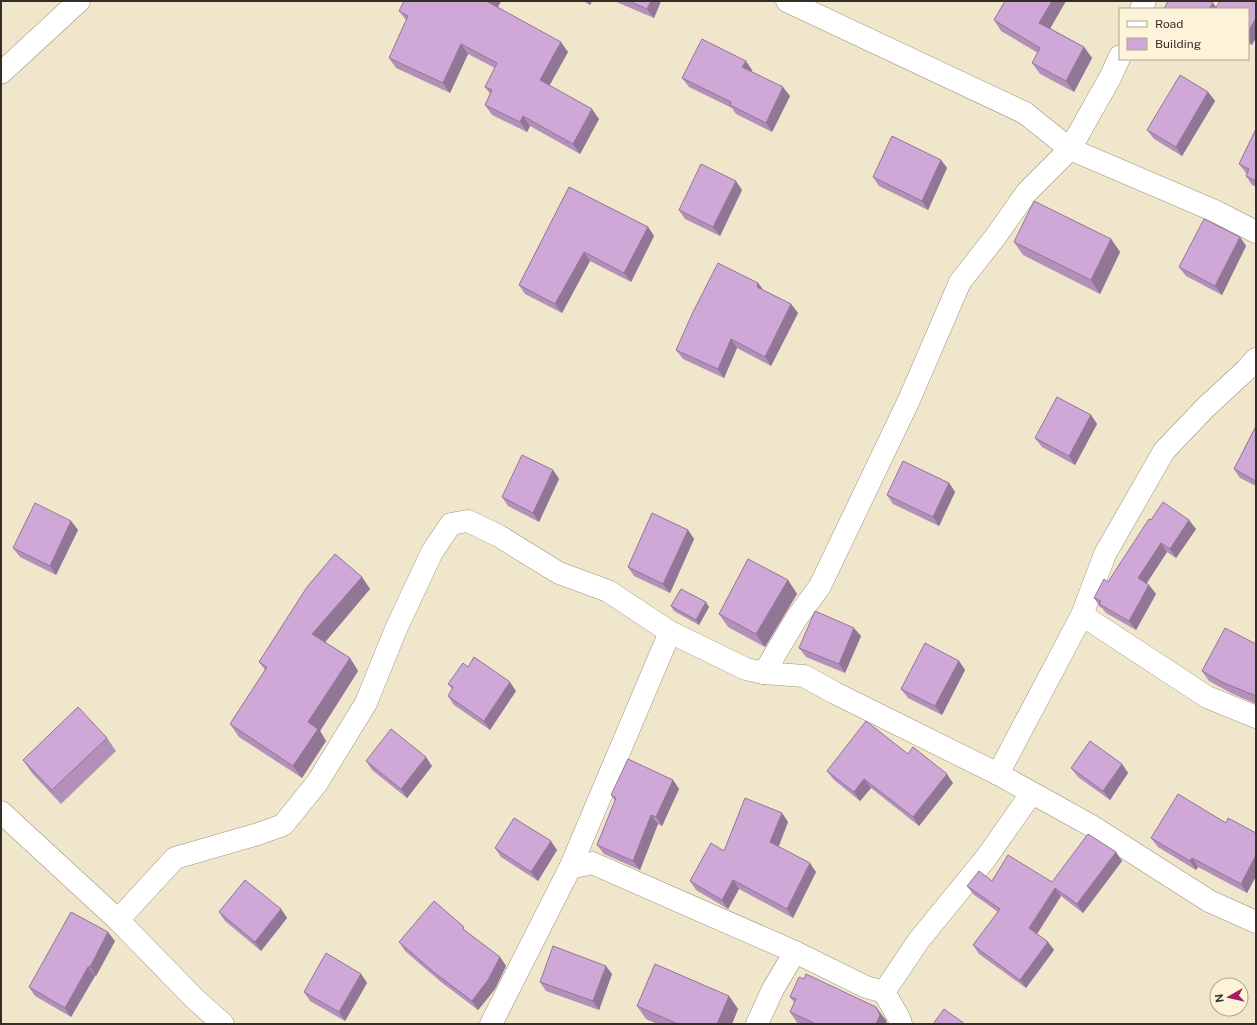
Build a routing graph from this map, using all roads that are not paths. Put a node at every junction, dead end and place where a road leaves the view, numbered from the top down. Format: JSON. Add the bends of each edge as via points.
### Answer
{"nodes":[{"id":1,"x":79,"y":1,"type":"edge"},
{"id":2,"x":787,"y":1,"type":"edge"},
{"id":3,"x":1119,"y":58,"type":"edge"},
{"id":4,"x":1,"y":74,"type":"edge"},
{"id":5,"x":1070,"y":149,"type":"junction"},
{"id":6,"x":1256,"y":232,"type":"edge"},
{"id":7,"x":1256,"y":359,"type":"edge"},
{"id":8,"x":1082,"y":615,"type":"junction"},
{"id":9,"x":670,"y":632,"type":"junction"},
{"id":10,"x":764,"y":673,"type":"junction"},
{"id":11,"x":1256,"y":717,"type":"edge"},
{"id":12,"x":998,"y":774,"type":"junction"},
{"id":13,"x":1031,"y":794,"type":"junction"},
{"id":14,"x":1,"y":812,"type":"edge"},
{"id":15,"x":570,"y":868,"type":"junction"},
{"id":16,"x":118,"y":920,"type":"junction"},
{"id":17,"x":1256,"y":922,"type":"edge"},
{"id":18,"x":795,"y":952,"type":"junction"},
{"id":19,"x":884,"y":992,"type":"junction"},
{"id":20,"x":223,"y":1024,"type":"edge"},
{"id":21,"x":491,"y":1024,"type":"edge"},
{"id":22,"x":757,"y":1024,"type":"edge"},
{"id":23,"x":901,"y":1024,"type":"edge"}],
"edges":[{"from":1,"to":4,"type":"street"},
{"from":2,"to":5,"type":"street","via":[[1025,113]]},
{"from":3,"to":5,"type":"street"},
{"from":5,"to":6,"type":"street","via":[[1215,211]]},
{"from":5,"to":10,"type":"street","via":[[1027,192],[960,282],[908,400],[820,586],[796,619]]},
{"from":7,"to":8,"type":"street","via":[[1204,408],[1164,451],[1105,554]]},
{"from":8,"to":11,"type":"street","via":[[1207,697]]},
{"from":8,"to":12,"type":"street"},
{"from":9,"to":10,"type":"street","via":[[746,668]]},
{"from":9,"to":15,"type":"street"},
{"from":9,"to":16,"type":"street","via":[[608,591],[559,573],[500,536],[468,521],[451,524],[432,552],[396,629],[366,703],[317,783],[282,825],[175,858]]},
{"from":10,"to":12,"type":"street","via":[[804,676]]},
{"from":12,"to":13,"type":"street"},
{"from":13,"to":17,"type":"street","via":[[1090,825],[1209,901]]},
{"from":13,"to":19,"type":"street","via":[[986,858],[919,940]]},
{"from":14,"to":16,"type":"street"},
{"from":15,"to":18,"type":"street","via":[[592,863]]},
{"from":15,"to":21,"type":"street"},
{"from":16,"to":20,"type":"street"},
{"from":18,"to":19,"type":"street","via":[[866,987]]},
{"from":18,"to":22,"type":"street","via":[[773,989]]},
{"from":19,"to":23,"type":"street"}]}
